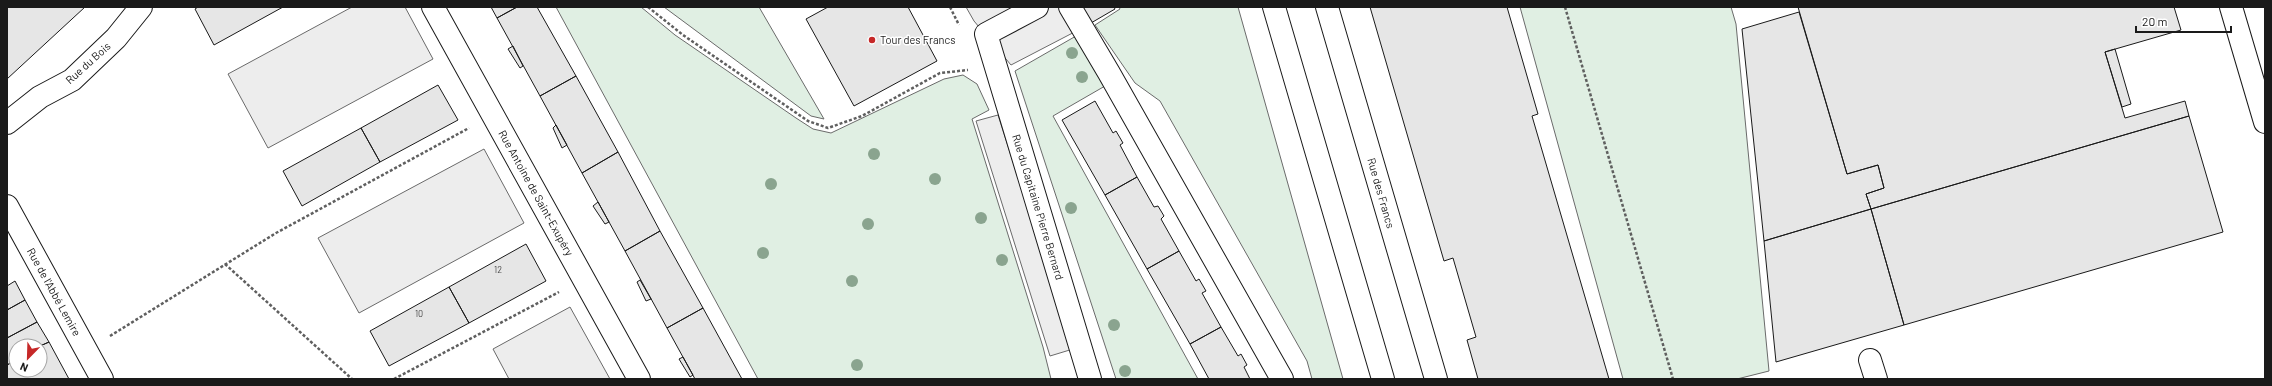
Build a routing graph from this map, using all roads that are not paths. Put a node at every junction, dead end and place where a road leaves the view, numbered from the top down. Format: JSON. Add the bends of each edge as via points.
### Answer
{"nodes":[{"id":1,"x":140,"y":7,"type":"edge"},
{"id":2,"x":433,"y":7,"type":"edge"},
{"id":3,"x":1037,"y":7,"type":"edge"},
{"id":4,"x":1070,"y":7,"type":"edge"},
{"id":5,"x":1274,"y":7,"type":"edge"},
{"id":6,"x":1327,"y":7,"type":"edge"},
{"id":7,"x":2231,"y":7,"type":"edge"},
{"id":8,"x":2265,"y":122,"type":"edge"},
{"id":9,"x":7,"y":123,"type":"edge"},
{"id":10,"x":7,"y":206,"type":"edge"},
{"id":11,"x":102,"y":379,"type":"edge"},
{"id":12,"x":639,"y":379,"type":"edge"},
{"id":13,"x":1090,"y":379,"type":"edge"},
{"id":14,"x":1282,"y":379,"type":"edge"},
{"id":15,"x":1382,"y":379,"type":"edge"},
{"id":16,"x":1436,"y":379,"type":"edge"}],
"edges":[{"from":1,"to":9,"type":"street","name":"Rue du Bois","via":[[116,38],[72,80],[40,97]]},
{"from":2,"to":12,"type":"street","name":"Rue Antoine de Saint-Exupéry"},
{"from":3,"to":13,"type":"street","name":"Rue du Capitaine Pierre Bernard","via":[[986,34]]},
{"from":4,"to":14,"type":"street"},
{"from":5,"to":15,"type":"street"},
{"from":6,"to":16,"type":"street","name":"Rue des Francs"},
{"from":7,"to":8,"type":"street"},
{"from":10,"to":11,"type":"street","name":"Rue de l'Abbé Lemire"}]}
